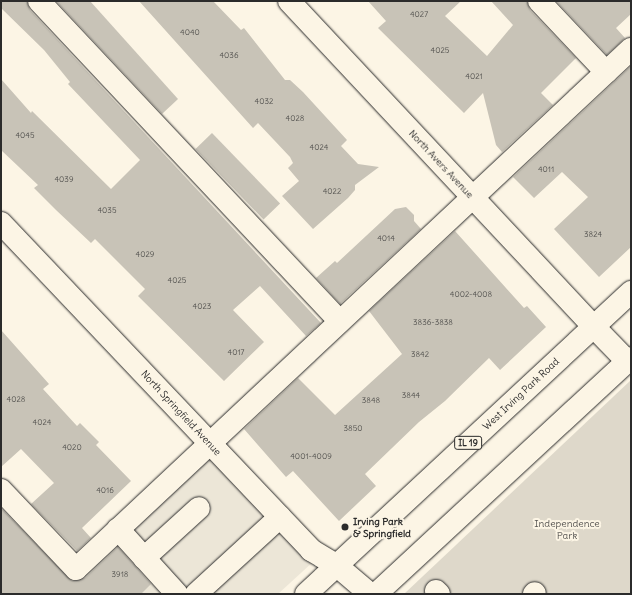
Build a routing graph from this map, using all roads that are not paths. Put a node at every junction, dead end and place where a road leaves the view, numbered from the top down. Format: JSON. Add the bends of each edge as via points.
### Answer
{"nodes":[{"id":1,"x":39,"y":1,"type":"edge"},
{"id":2,"x":289,"y":1,"type":"edge"},
{"id":3,"x":539,"y":1,"type":"edge"},
{"id":4,"x":631,"y":49,"type":"edge"},
{"id":5,"x":606,"y":72,"type":"junction"},
{"id":6,"x":472,"y":197,"type":"junction"},
{"id":7,"x":1,"y":222,"type":"edge"},
{"id":8,"x":631,"y":292,"type":"edge"},
{"id":9,"x":339,"y":321,"type":"junction"},
{"id":10,"x":594,"y":327,"type":"junction"},
{"id":11,"x":629,"y":359,"type":"edge"},
{"id":12,"x":209,"y":442,"type":"junction"},
{"id":13,"x":1,"y":490,"type":"edge"},
{"id":14,"x":199,"y":508,"type":"dead end"},
{"id":15,"x":280,"y":518,"type":"junction"},
{"id":16,"x":118,"y":529,"type":"junction"},
{"id":17,"x":144,"y":558,"type":"junction"},
{"id":18,"x":336,"y":565,"type":"junction"},
{"id":19,"x":177,"y":594,"type":"edge"},
{"id":20,"x":196,"y":594,"type":"edge"},
{"id":21,"x":306,"y":594,"type":"edge"},
{"id":22,"x":370,"y":594,"type":"edge"},
{"id":23,"x":376,"y":594,"type":"edge"}],
"edges":[{"from":1,"to":9,"type":"street"},
{"from":2,"to":6,"type":"street","name":"North Avers Avenue"},
{"from":3,"to":5,"type":"street"},
{"from":4,"to":5,"type":"street"},
{"from":5,"to":6,"type":"street"},
{"from":6,"to":9,"type":"street"},
{"from":6,"to":10,"type":"street","name":"North Avers Avenue"},
{"from":7,"to":12,"type":"street","name":"North Springfield Avenue"},
{"from":8,"to":10,"type":"street","name":"West Irving Park Road","number":"IL 19"},
{"from":9,"to":12,"type":"street"},
{"from":10,"to":11,"type":"street","name":"North Avers Avenue"},
{"from":10,"to":18,"type":"street","name":"West Irving Park Road","number":"IL 19"},
{"from":11,"to":23,"type":"street"},
{"from":12,"to":15,"type":"street","name":"North Springfield Avenue"},
{"from":12,"to":16,"type":"street"},
{"from":13,"to":16,"type":"street","via":[[76,569]]},
{"from":14,"to":17,"type":"street"},
{"from":15,"to":18,"type":"street","name":"North Springfield Avenue","via":[[312,550]]},
{"from":15,"to":20,"type":"street"},
{"from":16,"to":17,"type":"street"},
{"from":17,"to":19,"type":"street"},
{"from":18,"to":21,"type":"street","name":"West Irving Park Road","number":"IL 19"},
{"from":18,"to":22,"type":"street","name":"North Springfield Avenue"}]}
